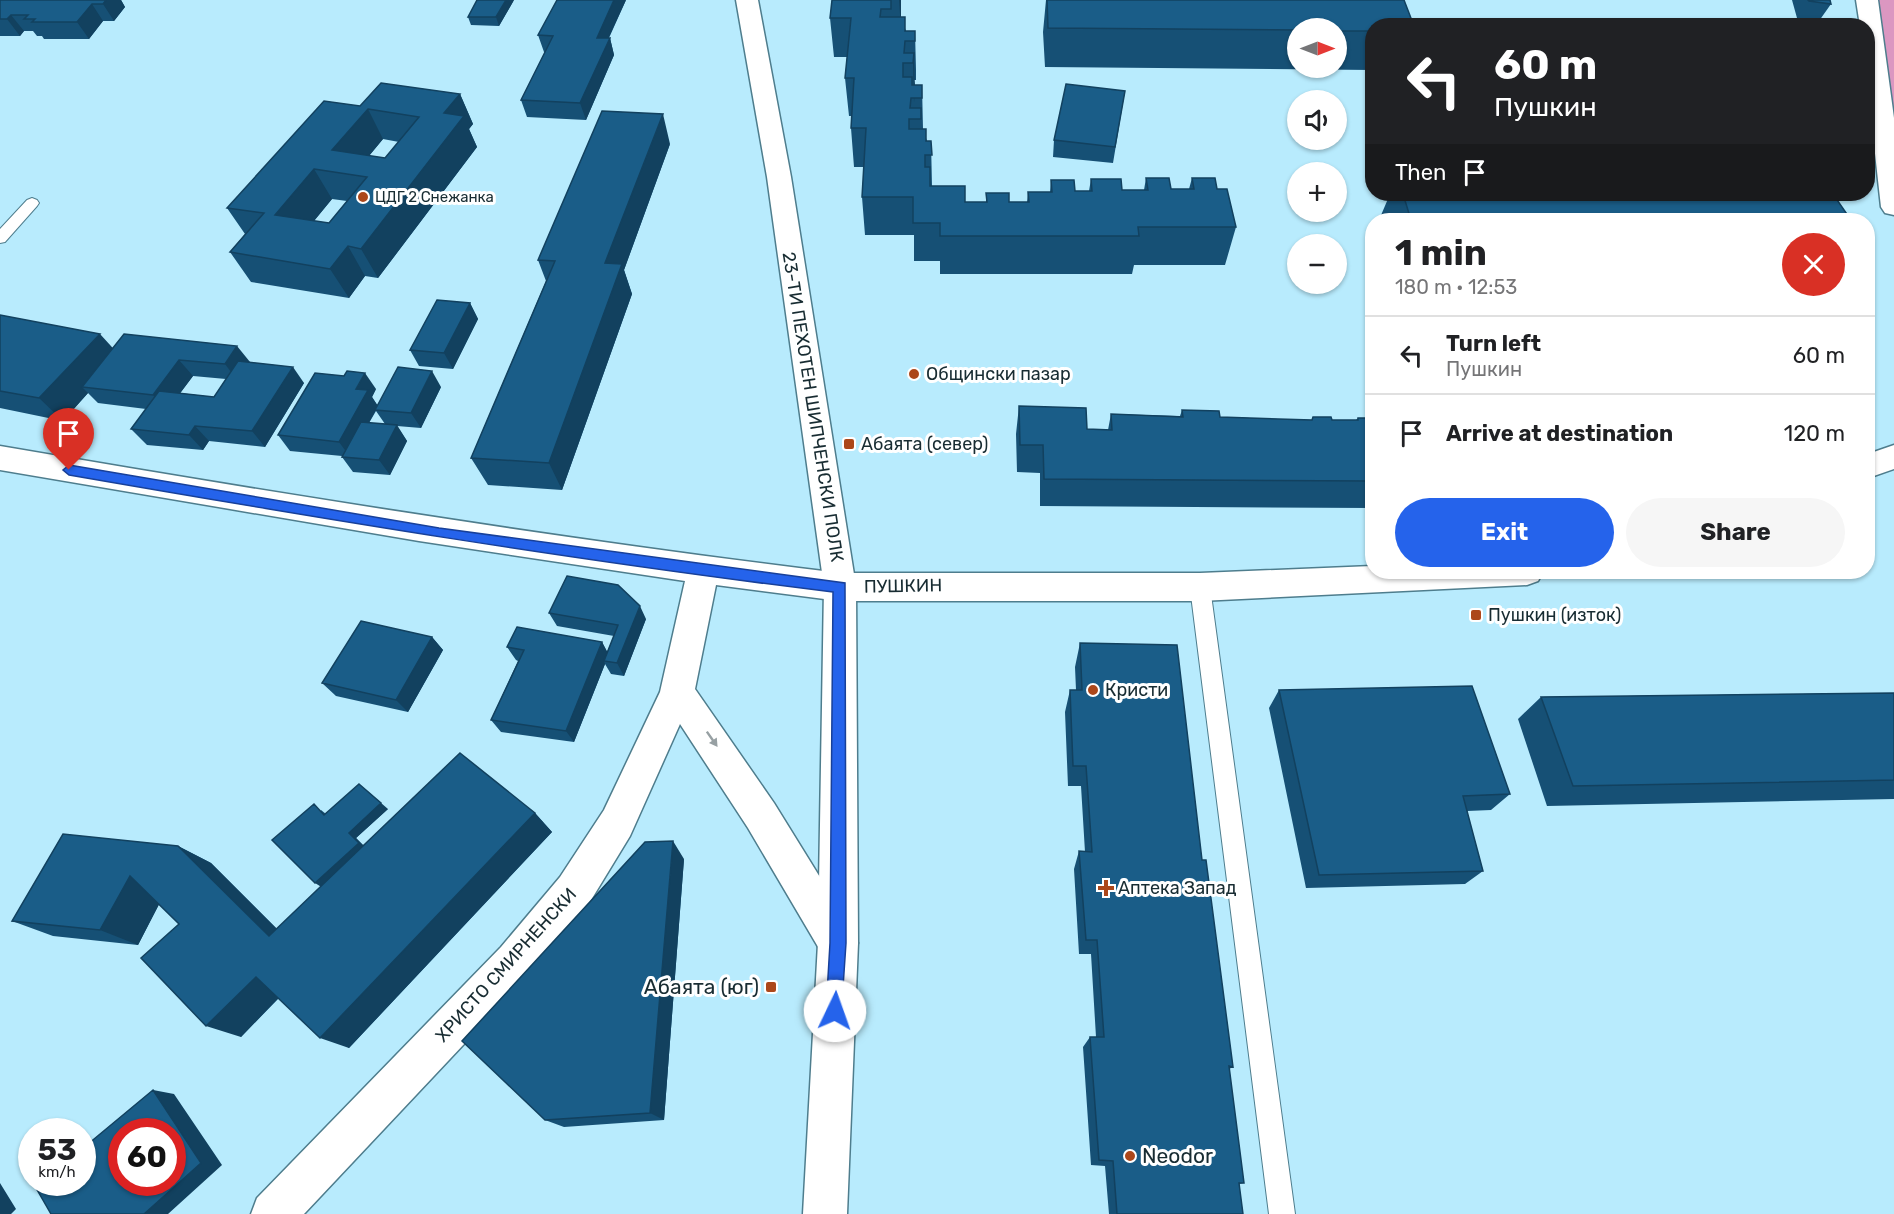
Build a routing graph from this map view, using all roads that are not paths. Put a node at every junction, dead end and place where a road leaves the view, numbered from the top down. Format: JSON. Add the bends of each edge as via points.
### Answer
{"nodes":[{"id":1,"x":747,"y":0,"type":"edge"},
{"id":2,"x":1867,"y":0,"type":"edge"},
{"id":3,"x":1869,"y":18,"type":"edge"},
{"id":4,"x":1875,"y":61,"type":"edge"},
{"id":5,"x":32,"y":203,"type":"dead end"},
{"id":6,"x":1894,"y":207,"type":"edge"},
{"id":7,"x":0,"y":238,"type":"edge"},
{"id":8,"x":1894,"y":457,"type":"edge"},
{"id":9,"x":0,"y":458,"type":"edge"},
{"id":10,"x":1875,"y":464,"type":"edge"},
{"id":11,"x":703,"y":571,"type":"junction"},
{"id":12,"x":1374,"y":579,"type":"edge"},
{"id":13,"x":840,"y":587,"type":"junction"},
{"id":14,"x":1200,"y":587,"type":"junction"},
{"id":15,"x":677,"y":693,"type":"junction"},
{"id":16,"x":838,"y":943,"type":"junction"},
{"id":17,"x":273,"y":1214,"type":"edge"},
{"id":18,"x":825,"y":1214,"type":"edge"},
{"id":19,"x":1282,"y":1214,"type":"edge"}],
"edges":[{"from":1,"to":13,"type":"street","name":"23-ТИ ПЕХОТЕН ШИПЧЕНСКИ ПОЛК","via":[[779,177]]},
{"from":2,"to":3,"type":"street"},
{"from":4,"to":6,"type":"street"},
{"from":5,"to":7,"type":"lane"},
{"from":8,"to":10,"type":"street"},
{"from":9,"to":11,"type":"street","name":"ПУШКИН","via":[[439,533]]},
{"from":11,"to":13,"type":"street","name":"ПУШКИН"},
{"from":11,"to":15,"type":"street","name":"ХРИСТО СМИРНЕНСКИ"},
{"from":12,"to":14,"type":"street","name":"ПУШКИН"},
{"from":13,"to":14,"type":"street","name":"ПУШКИН"},
{"from":13,"to":16,"type":"street","name":"23-ТИ ПЕХОТЕН ШИПЧЕНСКИ ПОЛК"},
{"from":14,"to":19,"type":"lane"},
{"from":15,"to":16,"type":"street","one_way":true,"via":[[757,807]]},
{"from":15,"to":17,"type":"street","name":"ХРИСТО СМИРНЕНСКИ","via":[[617,823],[574,891],[514,961]]},
{"from":16,"to":18,"type":"street","name":"23-ТИ ПЕХОТЕН ШИПЧЕНСКИ ПОЛК"}]}
